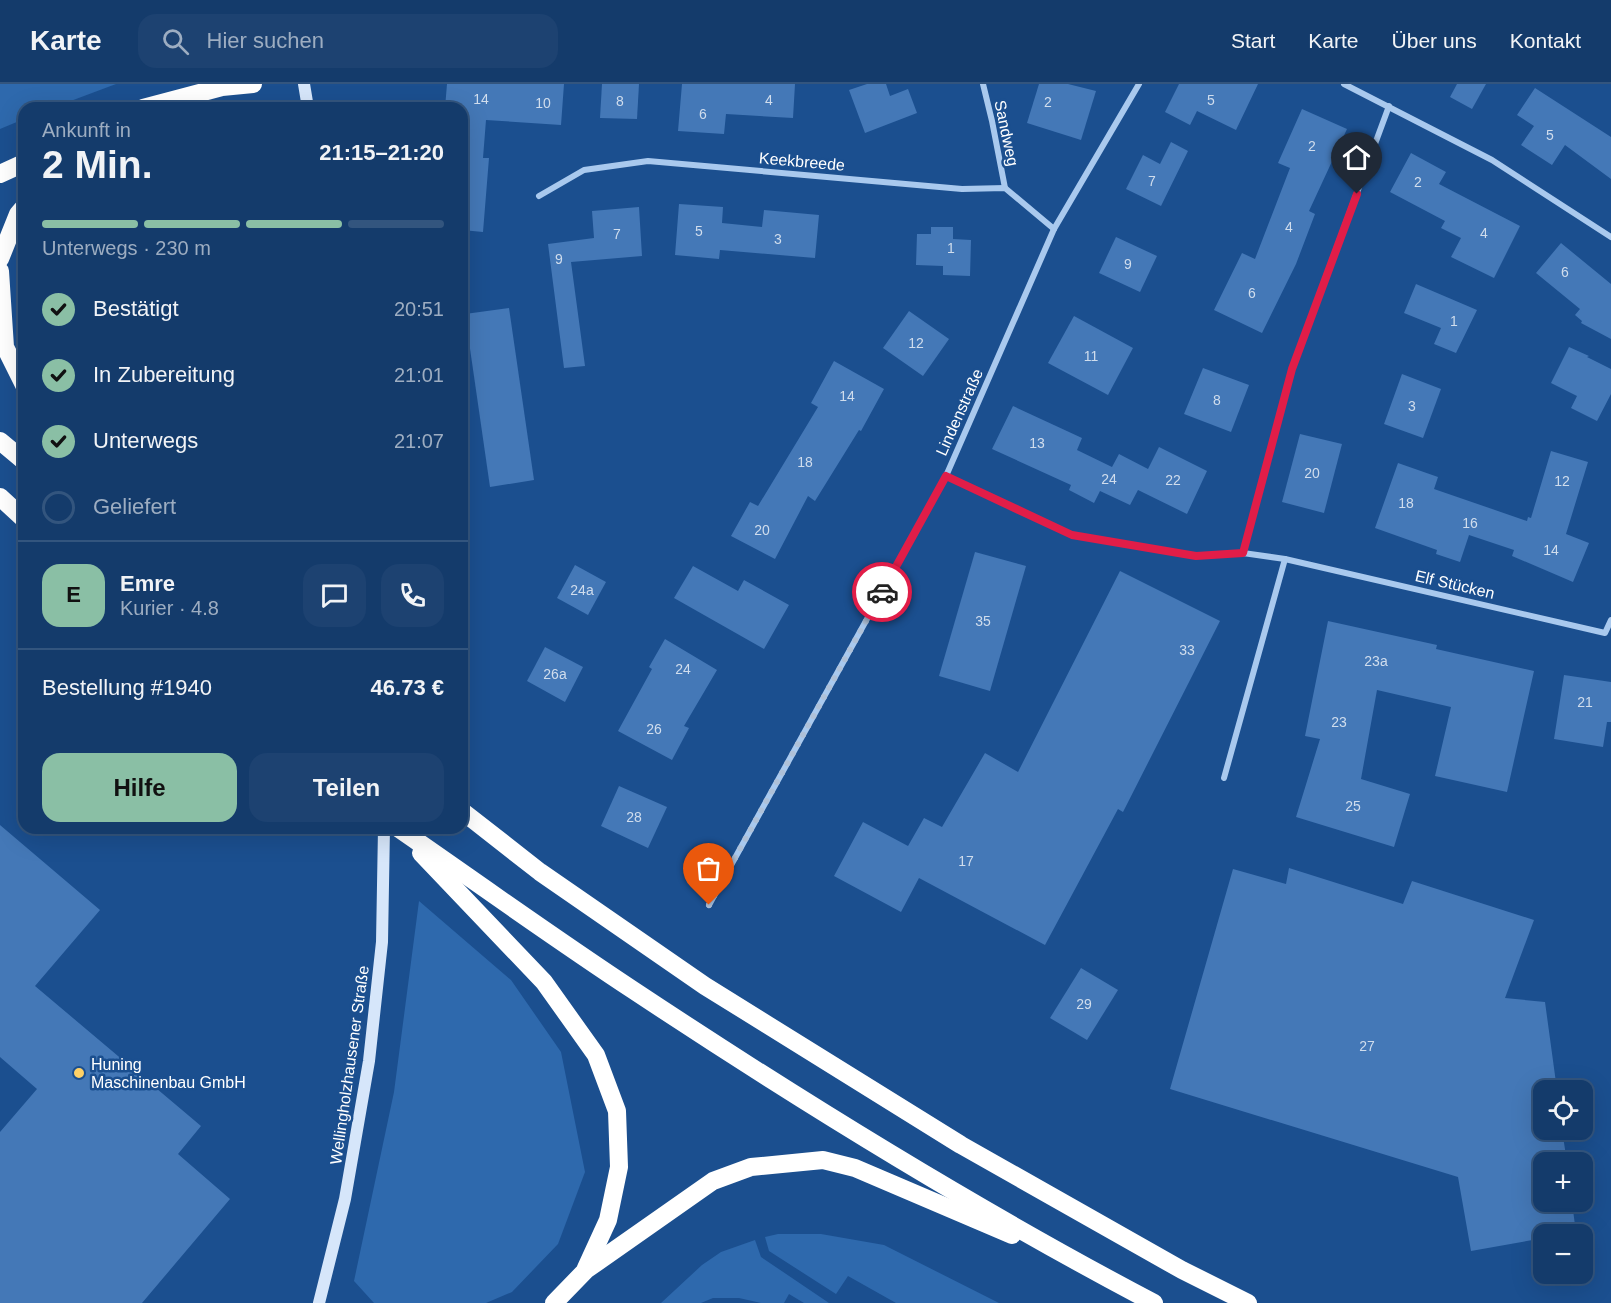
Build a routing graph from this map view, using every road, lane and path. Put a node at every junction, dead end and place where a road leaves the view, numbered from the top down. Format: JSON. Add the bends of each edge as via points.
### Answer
{"nodes":[{"id":1,"x":253,"y":84,"type":"edge"},
{"id":2,"x":304,"y":84,"type":"edge"},
{"id":3,"x":982,"y":84,"type":"edge"},
{"id":4,"x":1139,"y":84,"type":"edge"},
{"id":5,"x":1344,"y":84,"type":"edge"},
{"id":6,"x":166,"y":102,"type":"edge"},
{"id":7,"x":307,"y":102,"type":"edge"},
{"id":8,"x":1389,"y":106,"type":"junction"},
{"id":9,"x":18,"y":166,"type":"edge"},
{"id":10,"x":0,"y":174,"type":"edge"},
{"id":11,"x":1005,"y":188,"type":"junction"},
{"id":12,"x":539,"y":196,"type":"dead end"},
{"id":13,"x":18,"y":214,"type":"edge"},
{"id":14,"x":1054,"y":229,"type":"junction"},
{"id":15,"x":1611,"y":237,"type":"edge"},
{"id":16,"x":0,"y":259,"type":"edge"},
{"id":17,"x":0,"y":271,"type":"edge"},
{"id":18,"x":18,"y":373,"type":"edge"},
{"id":19,"x":0,"y":441,"type":"edge"},
{"id":20,"x":18,"y":456,"type":"edge"},
{"id":21,"x":946,"y":476,"type":"junction"},
{"id":22,"x":0,"y":497,"type":"edge"},
{"id":23,"x":18,"y":514,"type":"edge"},
{"id":24,"x":1243,"y":553,"type":"junction"},
{"id":25,"x":1285,"y":559,"type":"junction"},
{"id":26,"x":1611,"y":620,"type":"edge"},
{"id":27,"x":1224,"y":778,"type":"dead end"},
{"id":28,"x":468,"y":816,"type":"edge"},
{"id":29,"x":384,"y":834,"type":"edge"},
{"id":30,"x":404,"y":834,"type":"edge"},
{"id":31,"x":407,"y":834,"type":"edge"},
{"id":32,"x":709,"y":905,"type":"dead end"},
{"id":33,"x":1078,"y":1263,"type":"junction"},
{"id":34,"x":586,"y":1270,"type":"junction"},
{"id":35,"x":319,"y":1303,"type":"edge"},
{"id":36,"x":554,"y":1303,"type":"edge"},
{"id":37,"x":1154,"y":1303,"type":"edge"},
{"id":38,"x":1248,"y":1303,"type":"edge"}],
"edges":[{"from":1,"to":6,"type":"highway","via":[[222,87]]},
{"from":2,"to":7,"type":"main road"},
{"from":3,"to":11,"type":"street","name":"Sandweg"},
{"from":4,"to":14,"type":"street","name":"Lindenstraße"},
{"from":5,"to":8,"type":"street"},
{"from":8,"to":15,"type":"street","via":[[1492,160]]},
{"from":8,"to":24,"type":"street","via":[[1292,369]]},
{"from":9,"to":10,"type":"highway"},
{"from":11,"to":12,"type":"street","name":"Keekbreede","via":[[962,189],[648,161],[584,170]]},
{"from":11,"to":14,"type":"street"},
{"from":13,"to":16,"type":"highway"},
{"from":14,"to":21,"type":"street","name":"Lindenstraße"},
{"from":17,"to":18,"type":"highway","via":[[6,348]]},
{"from":19,"to":20,"type":"highway"},
{"from":21,"to":24,"type":"street","name":"Elf Stücken","via":[[1072,535],[1196,556]]},
{"from":21,"to":32,"type":"street","name":"Lindenstraße"},
{"from":22,"to":23,"type":"highway"},
{"from":24,"to":25,"type":"street","name":"Elf Stücken"},
{"from":25,"to":26,"type":"street","name":"Elf Stücken","via":[[1605,633]]},
{"from":25,"to":27,"type":"street"},
{"from":28,"to":38,"type":"highway","via":[[540,872],[705,986],[961,1145]]},
{"from":29,"to":35,"type":"main road","name":"Wellingholzhausener Straße","via":[[382,942],[369,1061],[354,1153]]},
{"from":30,"to":34,"type":"highway","via":[[544,982],[596,1055],[617,1111],[619,1167],[608,1220]]},
{"from":31,"to":33,"type":"highway","via":[[633,990],[826,1114]]},
{"from":33,"to":34,"type":"highway","via":[[855,1168],[823,1160],[751,1167],[713,1181]]},
{"from":33,"to":37,"type":"highway"},
{"from":34,"to":36,"type":"highway"}]}
